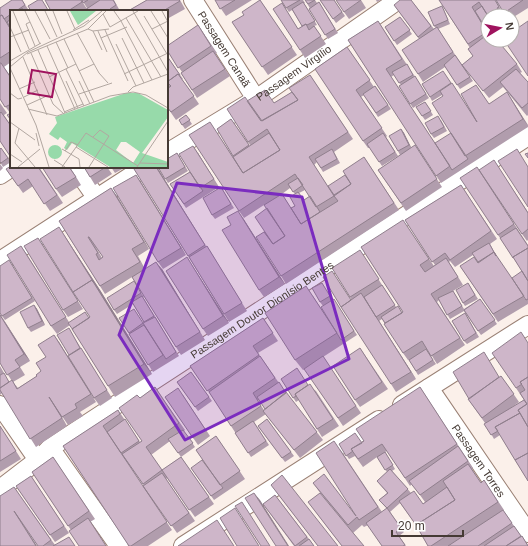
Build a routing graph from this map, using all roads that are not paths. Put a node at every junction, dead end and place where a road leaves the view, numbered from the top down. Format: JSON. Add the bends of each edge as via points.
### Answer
{"nodes":[{"id":1,"x":193,"y":0,"type":"edge"},
{"id":2,"x":398,"y":0,"type":"edge"},
{"id":3,"x":10,"y":68,"type":"edge"},
{"id":4,"x":0,"y":72,"type":"edge"},
{"id":5,"x":256,"y":99,"type":"junction"},
{"id":6,"x":528,"y":136,"type":"edge"},
{"id":7,"x":168,"y":152,"type":"edge"},
{"id":8,"x":10,"y":168,"type":"edge"},
{"id":9,"x":76,"y":168,"type":"edge"},
{"id":10,"x":143,"y":168,"type":"edge"},
{"id":11,"x":0,"y":175,"type":"edge"},
{"id":12,"x":96,"y":197,"type":"junction"},
{"id":13,"x":0,"y":261,"type":"edge"},
{"id":14,"x":528,"y":325,"type":"edge"},
{"id":15,"x":429,"y":388,"type":"junction"},
{"id":16,"x":0,"y":405,"type":"edge"},
{"id":17,"x":44,"y":454,"type":"junction"},
{"id":18,"x":0,"y":489,"type":"edge"},
{"id":19,"x":528,"y":533,"type":"edge"},
{"id":20,"x":119,"y":546,"type":"edge"},
{"id":21,"x":183,"y":546,"type":"edge"}],
"edges":[{"from":1,"to":5,"type":"street","name":"Passagem Canaã"},
{"from":2,"to":5,"type":"street","name":"Passagem Virgílio"},
{"from":3,"to":4,"type":"street"},
{"from":5,"to":7,"type":"street","name":"Passagem Virgílio"},
{"from":6,"to":17,"type":"street","name":"Passagem Doutor Dionísio Bentes"},
{"from":8,"to":11,"type":"street"},
{"from":9,"to":12,"type":"street"},
{"from":10,"to":12,"type":"street"},
{"from":12,"to":13,"type":"street"},
{"from":14,"to":15,"type":"street"},
{"from":15,"to":19,"type":"street","name":"Passagem Torres"},
{"from":15,"to":21,"type":"street"},
{"from":16,"to":17,"type":"street"},
{"from":17,"to":18,"type":"street","name":"Passagem Doutor Dionísio Bentes"},
{"from":17,"to":20,"type":"street"}]}
